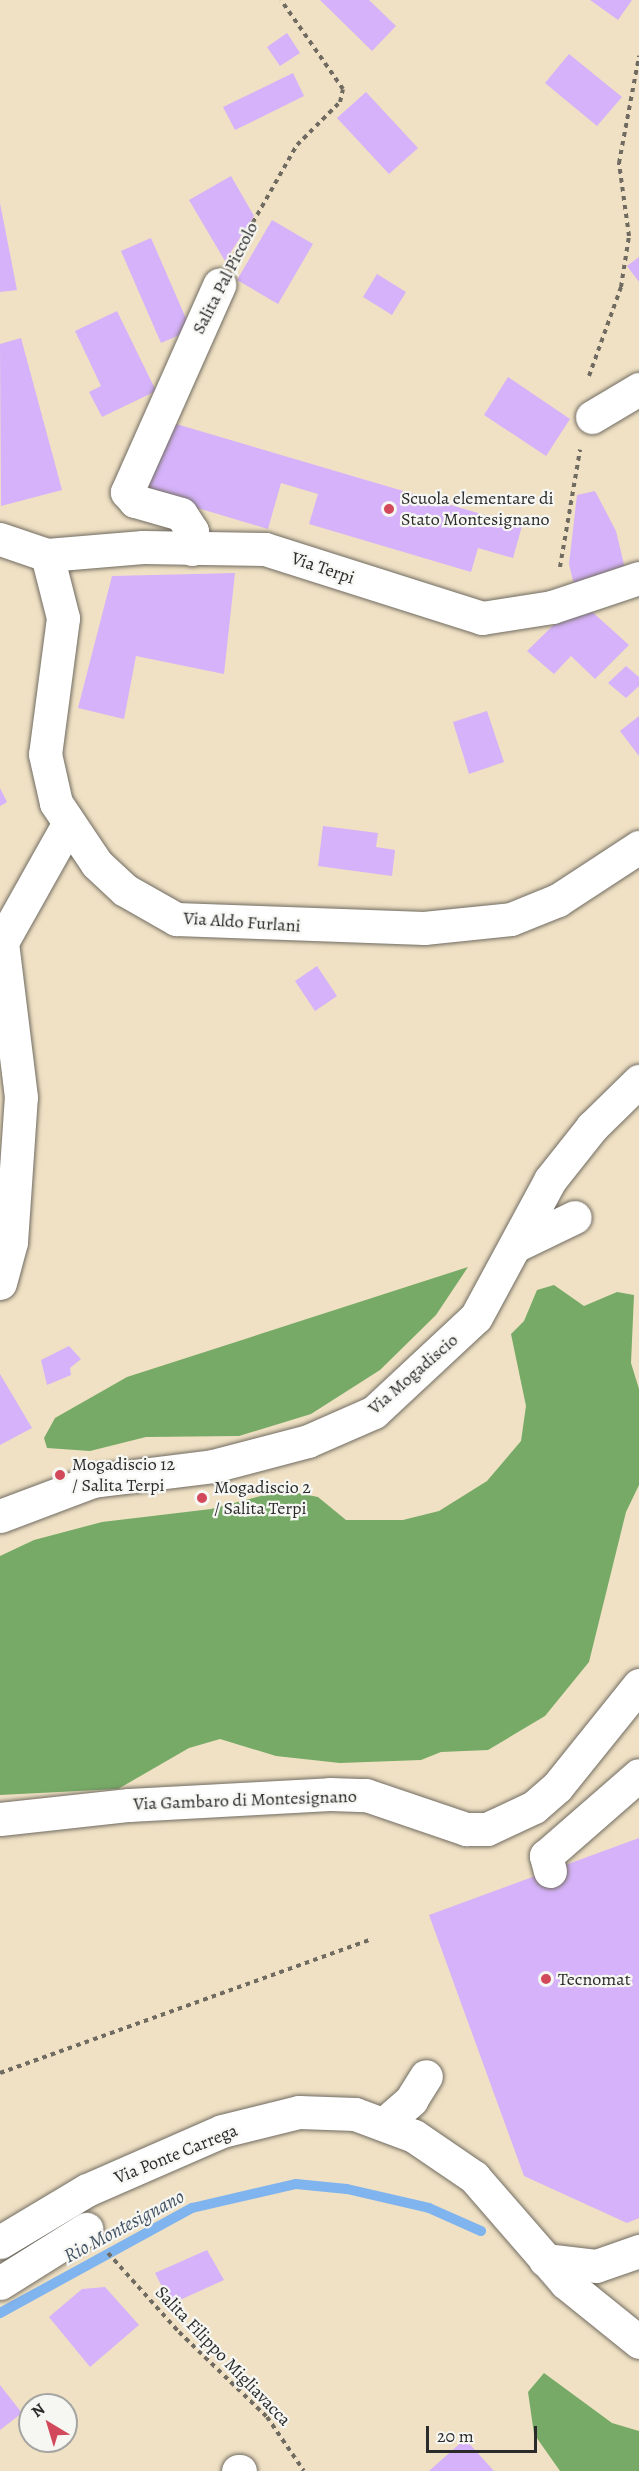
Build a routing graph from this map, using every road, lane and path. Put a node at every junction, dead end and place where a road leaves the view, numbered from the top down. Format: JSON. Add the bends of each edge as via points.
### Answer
{"nodes":[{"id":1,"x":281,"y":0,"type":"edge"},
{"id":2,"x":639,"y":56,"type":"edge"},
{"id":3,"x":219,"y":285,"type":"joint"},
{"id":4,"x":639,"y":389,"type":"edge"},
{"id":5,"x":592,"y":417,"type":"junction"},
{"id":6,"x":0,"y":539,"type":"edge"},
{"id":7,"x":564,"y":541,"type":"dead end"},
{"id":8,"x":192,"y":549,"type":"junction"},
{"id":9,"x":47,"y":555,"type":"junction"},
{"id":10,"x":639,"y":578,"type":"edge"},
{"id":11,"x":67,"y":826,"type":"junction"},
{"id":12,"x":639,"y":847,"type":"edge"},
{"id":13,"x":639,"y":1081,"type":"edge"},
{"id":14,"x":575,"y":1217,"type":"dead end"},
{"id":15,"x":517,"y":1245,"type":"junction"},
{"id":16,"x":0,"y":1283,"type":"edge"},
{"id":17,"x":0,"y":1516,"type":"edge"},
{"id":18,"x":639,"y":1685,"type":"edge"},
{"id":19,"x":639,"y":1775,"type":"edge"},
{"id":20,"x":0,"y":1819,"type":"edge"},
{"id":21,"x":550,"y":1871,"type":"dead end"},
{"id":22,"x":372,"y":1939,"type":"dead end"},
{"id":23,"x":0,"y":2073,"type":"edge"},
{"id":24,"x":426,"y":2076,"type":"dead end"},
{"id":25,"x":385,"y":2123,"type":"junction"},
{"id":26,"x":86,"y":2229,"type":"dead end"},
{"id":27,"x":0,"y":2242,"type":"edge"},
{"id":28,"x":639,"y":2251,"type":"edge"},
{"id":29,"x":545,"y":2260,"type":"junction"},
{"id":30,"x":117,"y":2263,"type":"dead end"},
{"id":31,"x":0,"y":2283,"type":"edge"},
{"id":32,"x":639,"y":2342,"type":"edge"},
{"id":33,"x":304,"y":2471,"type":"edge"}],
"edges":[{"from":1,"to":3,"type":"path","name":"Salita Pal Piccolo","via":[[343,89],[340,102],[297,146]]},
{"from":2,"to":5,"type":"path","via":[[619,163],[629,236],[621,287],[589,375]]},
{"from":3,"to":8,"type":"street","name":"Salita Pal Piccolo","via":[[127,492],[135,501],[181,514],[192,531]]},
{"from":4,"to":5,"type":"street"},
{"from":5,"to":7,"type":"path","via":[[582,440]]},
{"from":6,"to":9,"type":"street","name":"Via Terpi"},
{"from":8,"to":9,"type":"street","name":"Via Terpi"},
{"from":8,"to":10,"type":"street","name":"Via Terpi","via":[[266,549],[482,618],[552,607]]},
{"from":9,"to":11,"type":"street","name":"Via Aldo Furlani","via":[[63,618],[45,754]]},
{"from":11,"to":12,"type":"street","name":"Via Aldo Furlani","via":[[125,890],[176,919],[239,925],[424,928],[511,919],[558,900]]},
{"from":11,"to":16,"type":"street","via":[[2,942],[21,1097],[11,1242]]},
{"from":13,"to":15,"type":"street","name":"Via Mogadiscio","via":[[592,1127],[550,1180]]},
{"from":14,"to":15,"type":"street"},
{"from":15,"to":17,"type":"street","name":"Via Mogadiscio","via":[[476,1317],[374,1412],[308,1441],[213,1467],[93,1481]]},
{"from":18,"to":20,"type":"street","name":"Via Gambaro di Montesignano","via":[[557,1787],[534,1808],[487,1828],[466,1829],[366,1796],[330,1794],[129,1805]]},
{"from":19,"to":21,"type":"street","via":[[546,1856]]},
{"from":22,"to":23,"type":"path"},
{"from":24,"to":25,"type":"street","via":[[411,2100]]},
{"from":25,"to":27,"type":"street","name":"Via Ponte Carrega","via":[[355,2114],[299,2112],[222,2131],[87,2190]]},
{"from":25,"to":29,"type":"street","name":"Via Ponte Carrega","via":[[414,2136],[474,2177]]},
{"from":26,"to":31,"type":"street"},
{"from":28,"to":29,"type":"street","via":[[596,2266]]},
{"from":29,"to":32,"type":"street","name":"Via Ponte Carrega","via":[[604,2318]]},
{"from":30,"to":33,"type":"path","name":"Salita Filippo Migliavacca","via":[[267,2417]]}]}
